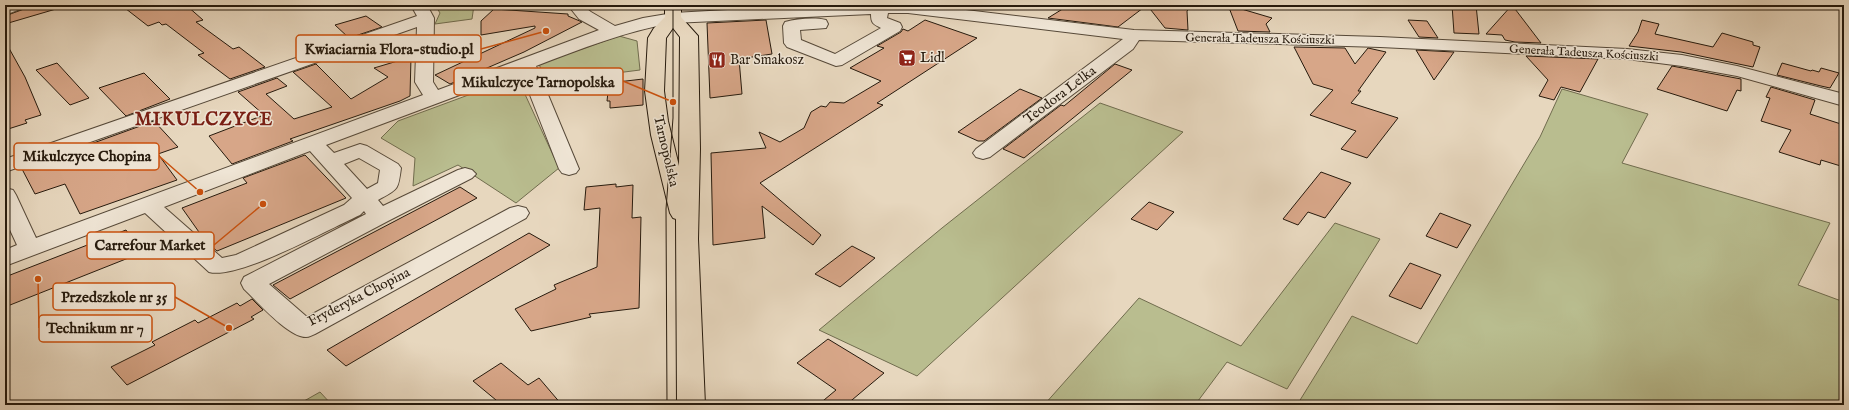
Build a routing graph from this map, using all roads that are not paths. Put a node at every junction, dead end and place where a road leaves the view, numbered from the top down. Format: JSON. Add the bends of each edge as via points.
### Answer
{"nodes":[{"id":1,"x":17,"y":5,"type":"edge"},
{"id":2,"x":580,"y":5,"type":"edge"},
{"id":3,"x":5,"y":10,"type":"edge"},
{"id":4,"x":422,"y":12,"type":"edge"},
{"id":5,"x":673,"y":12,"type":"edge"},
{"id":6,"x":880,"y":15,"type":"junction"},
{"id":7,"x":612,"y":31,"type":"junction"},
{"id":8,"x":1134,"y":35,"type":"junction"},
{"id":9,"x":526,"y":63,"type":"junction"},
{"id":10,"x":434,"y":97,"type":"junction"},
{"id":11,"x":1844,"y":100,"type":"edge"},
{"id":12,"x":313,"y":143,"type":"junction"},
{"id":13,"x":983,"y":153,"type":"dead end"},
{"id":14,"x":330,"y":162,"type":"junction"},
{"id":15,"x":5,"y":166,"type":"edge"},
{"id":16,"x":569,"y":169,"type":"dead end"},
{"id":17,"x":465,"y":174,"type":"dead end"},
{"id":18,"x":5,"y":195,"type":"edge"},
{"id":19,"x":364,"y":199,"type":"junction"},
{"id":20,"x":148,"y":204,"type":"junction"},
{"id":21,"x":518,"y":213,"type":"dead end"},
{"id":22,"x":380,"y":216,"type":"junction"},
{"id":23,"x":687,"y":239,"type":"junction"},
{"id":24,"x":30,"y":249,"type":"junction"},
{"id":25,"x":5,"y":258,"type":"edge"},
{"id":26,"x":691,"y":405,"type":"edge"}],
"edges":[{"from":1,"to":3,"type":"street"},
{"from":2,"to":7,"type":"street","via":[[578,9],[582,15],[600,22]]},
{"from":4,"to":10,"type":"street","via":[[424,82]]},
{"from":4,"to":15,"type":"street"},
{"from":5,"to":6,"type":"street","name":"Generała Tadeusza Kościuszki"},
{"from":5,"to":7,"type":"street"},
{"from":5,"to":23,"type":"main road","name":"Tarnopolska","via":[[689,36]]},
{"from":5,"to":23,"type":"main road","name":"Tarnopolska","via":[[657,38],[656,108]]},
{"from":6,"to":6,"type":"street","via":[[894,27],[836,61],[793,43],[791,26]]},
{"from":6,"to":8,"type":"street","name":"Generała Tadeusza Kościuszki","via":[[933,10]]},
{"from":7,"to":9,"type":"street"},
{"from":8,"to":11,"type":"street","name":"Generała Tadeusza Kościuszki","via":[[1388,42],[1649,56],[1751,74]]},
{"from":8,"to":13,"type":"street","name":"Teodora Lelka","via":[[1127,45]]},
{"from":9,"to":10,"type":"street"},
{"from":9,"to":16,"type":"street"},
{"from":10,"to":12,"type":"street"},
{"from":12,"to":14,"type":"street"},
{"from":12,"to":20,"type":"street"},
{"from":14,"to":19,"type":"street"},
{"from":14,"to":19,"type":"street","via":[[360,150],[390,168],[388,186]]},
{"from":17,"to":22,"type":"street"},
{"from":18,"to":24,"type":"street"},
{"from":19,"to":20,"type":"street","via":[[352,210],[250,258],[217,268]]},
{"from":19,"to":22,"type":"street"},
{"from":20,"to":24,"type":"street"},
{"from":21,"to":22,"type":"street","name":"Fryderyka Chopina","via":[[306,328],[293,320],[253,283]]},
{"from":23,"to":26,"type":"main road","name":"Tarnopolska"},
{"from":24,"to":25,"type":"street"}]}
